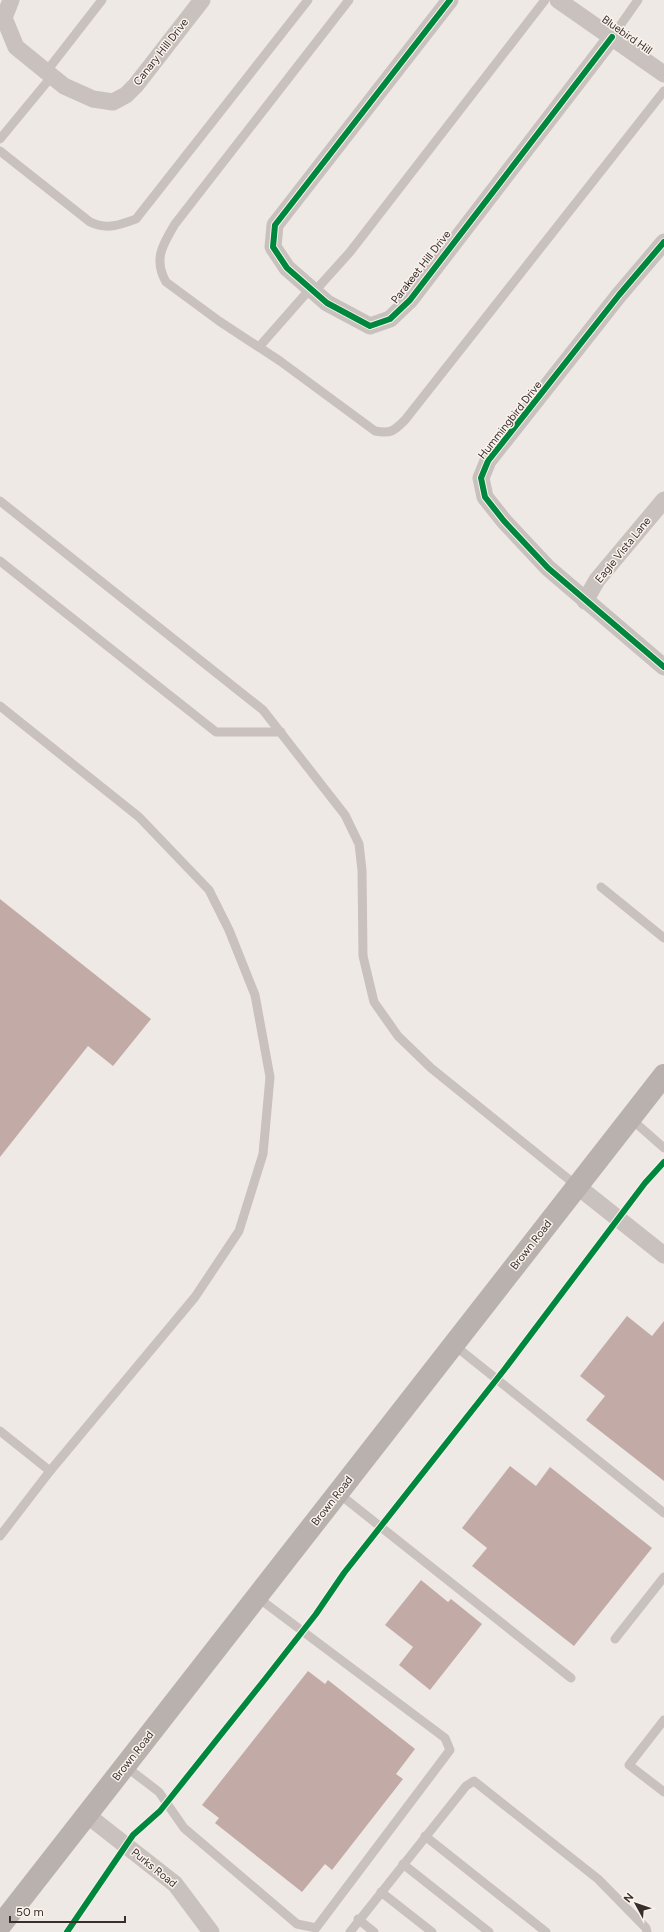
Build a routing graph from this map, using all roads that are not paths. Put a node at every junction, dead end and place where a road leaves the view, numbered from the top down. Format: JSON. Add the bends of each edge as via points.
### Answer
{"nodes":[{"id":1,"x":11,"y":0,"type":"edge"},
{"id":2,"x":102,"y":0,"type":"edge"},
{"id":3,"x":202,"y":0,"type":"edge"},
{"id":4,"x":308,"y":0,"type":"edge"},
{"id":5,"x":349,"y":0,"type":"edge"},
{"id":6,"x":450,"y":0,"type":"edge"},
{"id":7,"x":545,"y":0,"type":"edge"},
{"id":8,"x":558,"y":0,"type":"edge"},
{"id":9,"x":638,"y":0,"type":"edge"},
{"id":10,"x":612,"y":37,"type":"junction"},
{"id":11,"x":49,"y":74,"type":"junction"},
{"id":12,"x":664,"y":74,"type":"edge"},
{"id":13,"x":664,"y":91,"type":"edge"},
{"id":14,"x":0,"y":139,"type":"edge"},
{"id":15,"x":0,"y":151,"type":"edge"},
{"id":16,"x":664,"y":242,"type":"edge"},
{"id":17,"x":312,"y":290,"type":"junction"},
{"id":18,"x":259,"y":347,"type":"junction"},
{"id":19,"x":664,"y":500,"type":"edge"},
{"id":20,"x":0,"y":502,"type":"edge"},
{"id":21,"x":0,"y":561,"type":"edge"},
{"id":22,"x":585,"y":601,"type":"junction"},
{"id":23,"x":664,"y":667,"type":"edge"},
{"id":24,"x":0,"y":706,"type":"edge"},
{"id":25,"x":281,"y":732,"type":"junction"},
{"id":26,"x":601,"y":887,"type":"dead end"},
{"id":27,"x":664,"y":938,"type":"edge"},
{"id":28,"x":664,"y":1075,"type":"edge"},
{"id":29,"x":630,"y":1118,"type":"junction"},
{"id":30,"x":664,"y":1148,"type":"edge"},
{"id":31,"x":577,"y":1186,"type":"junction"},
{"id":32,"x":664,"y":1255,"type":"edge"},
{"id":33,"x":454,"y":1345,"type":"junction"},
{"id":34,"x":0,"y":1431,"type":"edge"},
{"id":35,"x":50,"y":1471,"type":"junction"},
{"id":36,"x":338,"y":1493,"type":"junction"},
{"id":37,"x":664,"y":1513,"type":"edge"},
{"id":38,"x":0,"y":1536,"type":"edge"},
{"id":39,"x":664,"y":1577,"type":"edge"},
{"id":40,"x":257,"y":1597,"type":"junction"},
{"id":41,"x":615,"y":1640,"type":"dead end"},
{"id":42,"x":571,"y":1678,"type":"dead end"},
{"id":43,"x":664,"y":1720,"type":"edge"},
{"id":44,"x":125,"y":1766,"type":"junction"},
{"id":45,"x":664,"y":1792,"type":"edge"},
{"id":46,"x":87,"y":1815,"type":"junction"},
{"id":47,"x":425,"y":1836,"type":"junction"},
{"id":48,"x":403,"y":1864,"type":"junction"},
{"id":49,"x":381,"y":1892,"type":"junction"},
{"id":50,"x":358,"y":1919,"type":"junction"},
{"id":51,"x":0,"y":1926,"type":"edge"},
{"id":52,"x":211,"y":1932,"type":"edge"},
{"id":53,"x":350,"y":1932,"type":"edge"},
{"id":54,"x":374,"y":1932,"type":"edge"},
{"id":55,"x":432,"y":1932,"type":"edge"},
{"id":56,"x":489,"y":1932,"type":"edge"},
{"id":57,"x":546,"y":1932,"type":"edge"},
{"id":58,"x":647,"y":1932,"type":"edge"}],
"edges":[{"from":1,"to":11,"type":"street","name":"Canary Hill Drive","via":[[4,18],[16,47]]},
{"from":2,"to":11,"type":"lane"},
{"from":3,"to":11,"type":"street","name":"Canary Hill Drive","via":[[126,95],[113,102],[93,99],[64,86]]},
{"from":4,"to":15,"type":"lane","via":[[136,219],[115,227],[99,226],[90,222]]},
{"from":5,"to":18,"type":"lane","via":[[175,224],[161,250],[159,264],[166,282]]},
{"from":6,"to":17,"type":"street","name":"Parakeet Hill Drive","via":[[275,225],[273,247],[287,268]]},
{"from":7,"to":17,"type":"lane","via":[[350,252]]},
{"from":8,"to":10,"type":"street","name":"Bluebird Hill"},
{"from":9,"to":10,"type":"lane"},
{"from":10,"to":12,"type":"street","name":"Bluebird Hill"},
{"from":10,"to":17,"type":"street","name":"Parakeet Hill Drive","via":[[410,300],[390,319],[370,326],[327,303]]},
{"from":11,"to":14,"type":"lane"},
{"from":13,"to":18,"type":"lane","via":[[493,311],[395,430],[386,433],[375,431]]},
{"from":16,"to":22,"type":"street","name":"Hummingbird Drive","via":[[488,461],[481,478],[485,497],[504,522],[548,568]]},
{"from":17,"to":18,"type":"lane"},
{"from":19,"to":22,"type":"street","name":"Eagle Vista Lane","via":[[597,580]]},
{"from":20,"to":25,"type":"lane","via":[[263,710]]},
{"from":21,"to":25,"type":"lane","via":[[216,732]]},
{"from":22,"to":23,"type":"street","name":"Hummingbird Drive"},
{"from":24,"to":35,"type":"lane","via":[[139,817],[209,890],[229,930],[255,995],[270,1077],[263,1154],[240,1231],[195,1297]]},
{"from":25,"to":31,"type":"lane","via":[[345,814],[359,844],[362,870],[363,956],[374,1002],[398,1036],[432,1068]]},
{"from":26,"to":27,"type":"lane"},
{"from":28,"to":29,"type":"main road","name":"Brown Road"},
{"from":29,"to":30,"type":"lane"},
{"from":29,"to":31,"type":"main road","name":"Brown Road"},
{"from":31,"to":32,"type":"street"},
{"from":31,"to":33,"type":"main road","name":"Brown Road"},
{"from":33,"to":36,"type":"main road","name":"Brown Road"},
{"from":33,"to":37,"type":"lane"},
{"from":34,"to":35,"type":"lane"},
{"from":35,"to":38,"type":"lane"},
{"from":36,"to":40,"type":"main road","name":"Brown Road"},
{"from":36,"to":42,"type":"lane"},
{"from":39,"to":41,"type":"lane"},
{"from":40,"to":44,"type":"main road","name":"Brown Road"},
{"from":40,"to":44,"type":"lane","via":[[445,1738],[450,1750],[316,1928],[297,1924],[205,1847],[184,1828],[159,1792]]},
{"from":43,"to":45,"type":"lane","via":[[629,1765]]},
{"from":44,"to":46,"type":"main road","name":"Brown Road"},
{"from":46,"to":51,"type":"main road","name":"Brown Road"},
{"from":46,"to":52,"type":"street","name":"Purks Road","via":[[175,1884]]},
{"from":47,"to":48,"type":"lane"},
{"from":47,"to":57,"type":"lane"},
{"from":47,"to":58,"type":"lane","via":[[466,1786],[474,1781],[598,1879]]},
{"from":48,"to":49,"type":"lane"},
{"from":48,"to":56,"type":"lane"},
{"from":49,"to":50,"type":"lane"},
{"from":49,"to":55,"type":"lane"},
{"from":50,"to":53,"type":"lane"},
{"from":50,"to":54,"type":"lane"}]}
